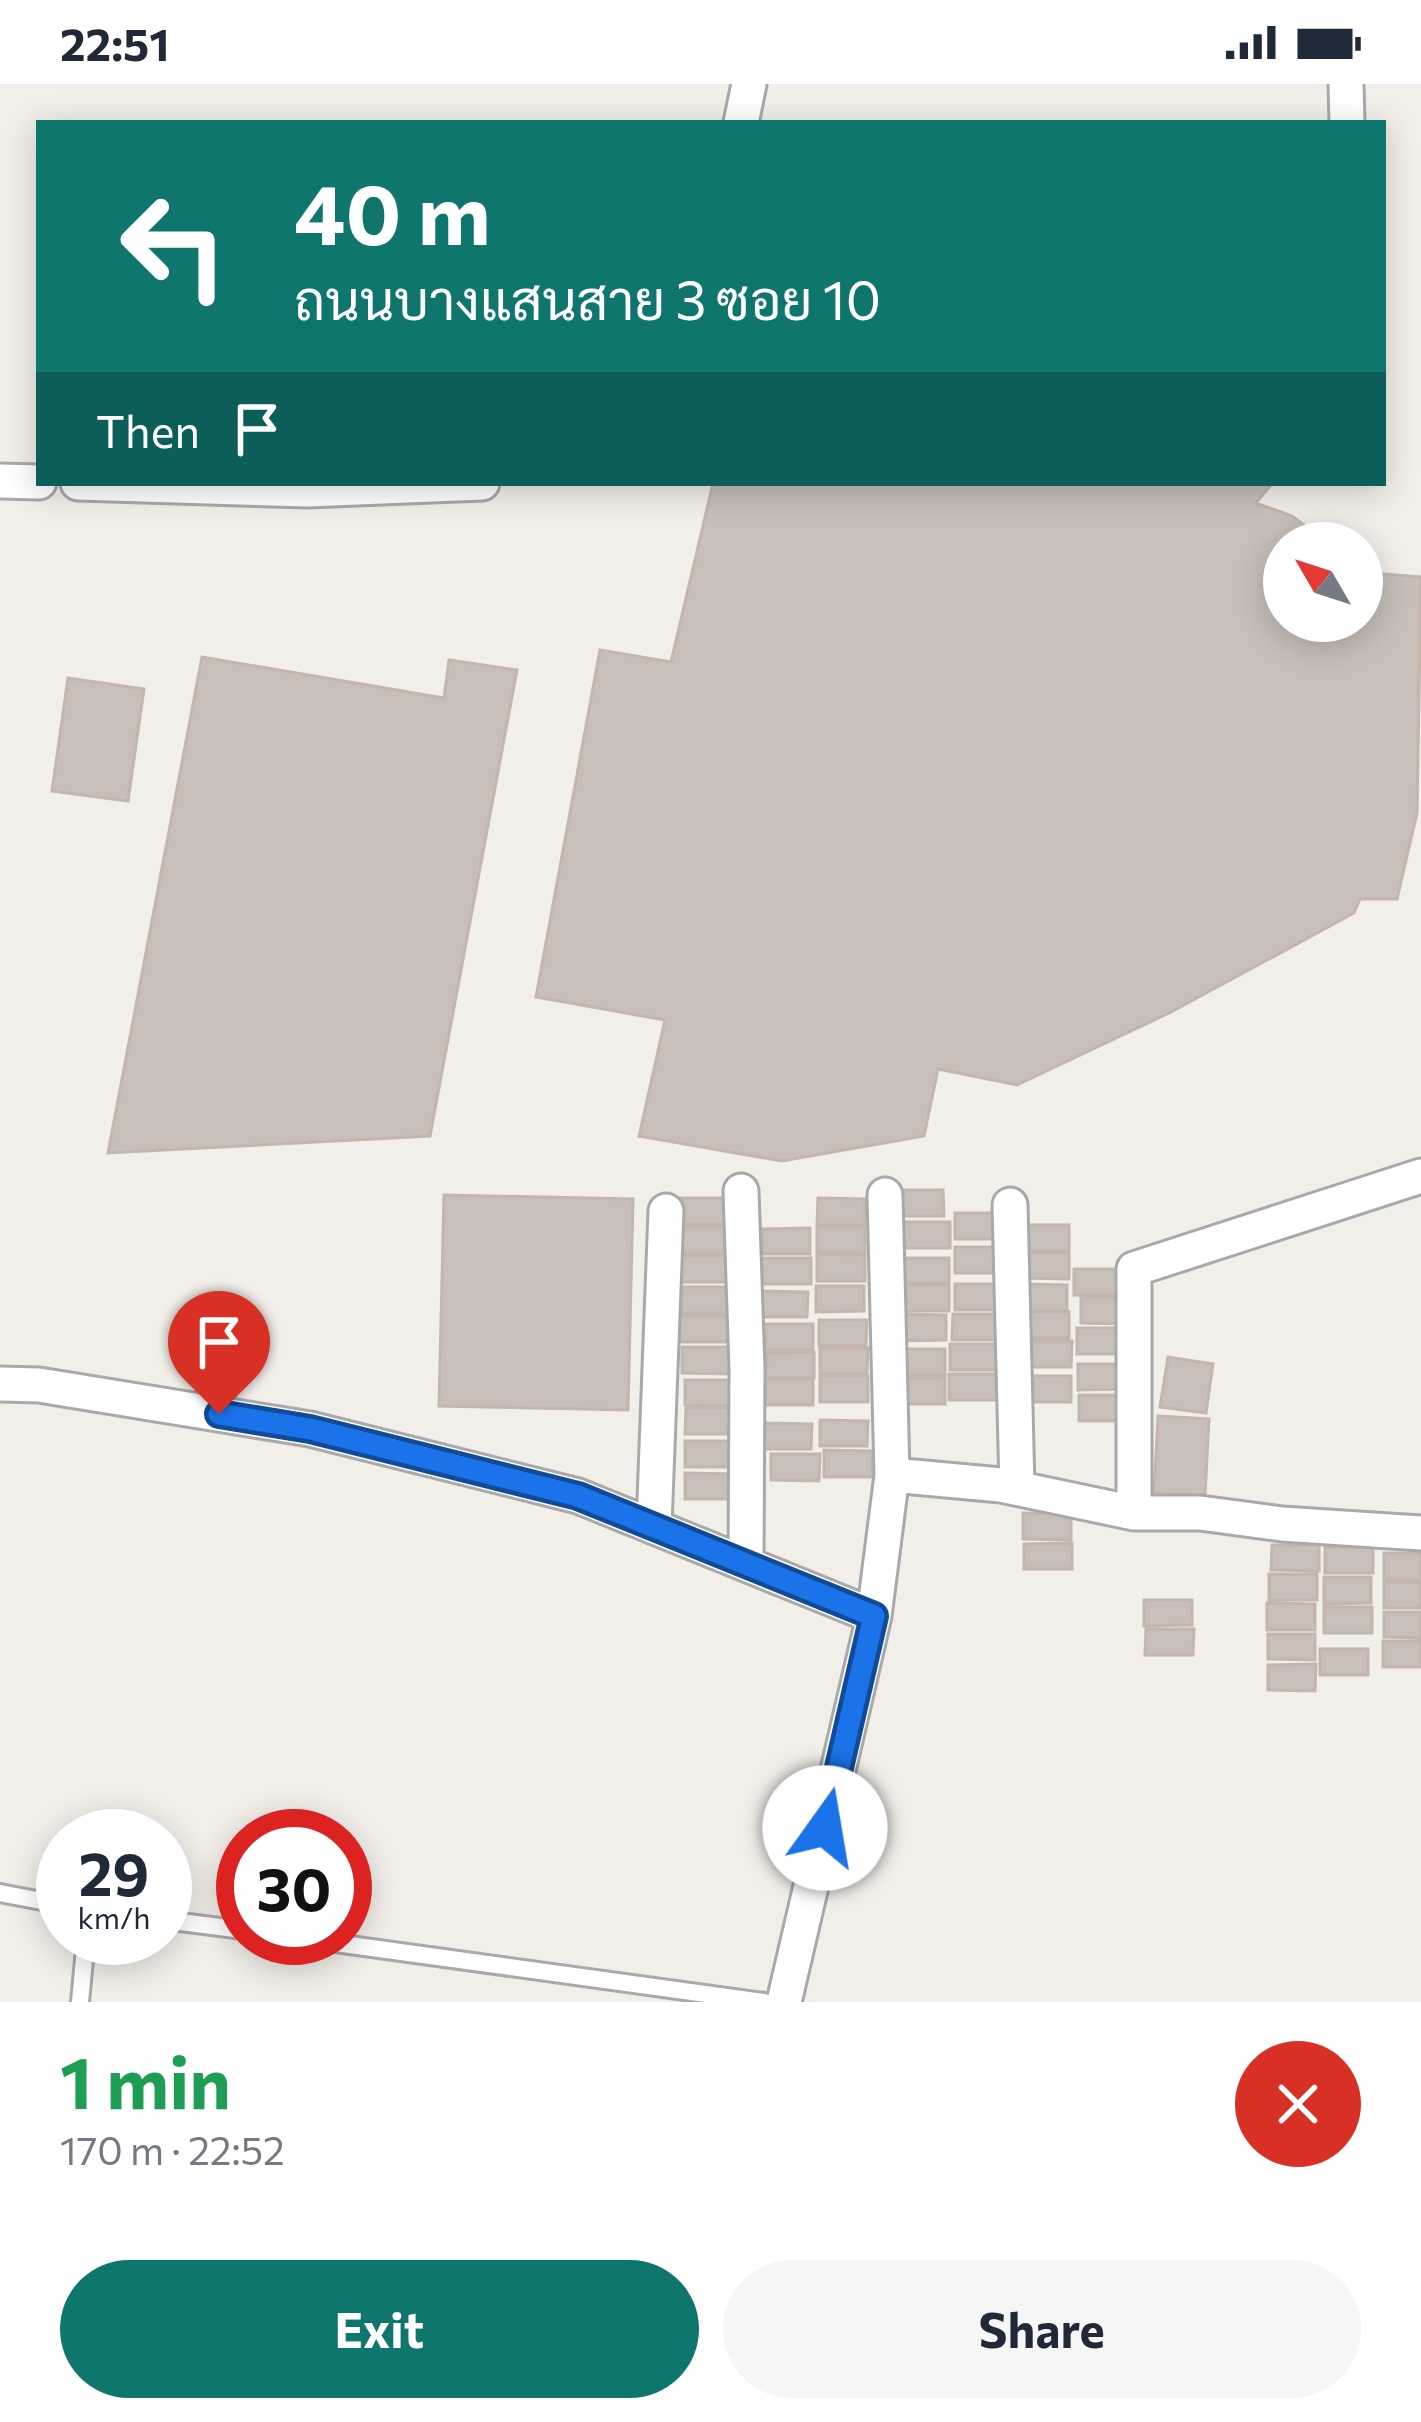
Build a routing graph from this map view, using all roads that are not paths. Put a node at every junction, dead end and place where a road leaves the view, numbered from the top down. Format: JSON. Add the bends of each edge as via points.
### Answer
{"nodes":[{"id":1,"x":749,"y":84,"type":"edge"},
{"id":2,"x":1346,"y":84,"type":"edge"},
{"id":3,"x":742,"y":120,"type":"edge"},
{"id":4,"x":1348,"y":120,"type":"edge"},
{"id":5,"x":0,"y":481,"type":"edge"},
{"id":6,"x":36,"y":482,"type":"edge"},
{"id":7,"x":176,"y":486,"type":"edge"},
{"id":8,"x":407,"y":486,"type":"edge"},
{"id":9,"x":1421,"y":1176,"type":"edge"},
{"id":10,"x":741,"y":1191,"type":"dead end"},
{"id":11,"x":885,"y":1195,"type":"dead end"},
{"id":12,"x":1010,"y":1205,"type":"dead end"},
{"id":13,"x":666,"y":1210,"type":"dead end"},
{"id":14,"x":0,"y":1384,"type":"edge"},
{"id":15,"x":892,"y":1475,"type":"junction"},
{"id":16,"x":1017,"y":1488,"type":"junction"},
{"id":17,"x":1134,"y":1513,"type":"junction"},
{"id":18,"x":654,"y":1526,"type":"junction"},
{"id":19,"x":1421,"y":1533,"type":"edge"},
{"id":20,"x":746,"y":1562,"type":"junction"},
{"id":21,"x":874,"y":1616,"type":"junction"},
{"id":22,"x":0,"y":1894,"type":"edge"},
{"id":23,"x":36,"y":1900,"type":"edge"},
{"id":24,"x":372,"y":1948,"type":"edge"},
{"id":25,"x":83,"y":1965,"type":"edge"},
{"id":26,"x":80,"y":2002,"type":"edge"},
{"id":27,"x":764,"y":2002,"type":"edge"},
{"id":28,"x":784,"y":2002,"type":"edge"}],
"edges":[{"from":1,"to":3,"type":"street"},
{"from":2,"to":4,"type":"street"},
{"from":5,"to":6,"type":"street"},
{"from":7,"to":8,"type":"street"},
{"from":9,"to":17,"type":"street","via":[[1133,1269]]},
{"from":10,"to":20,"type":"street"},
{"from":11,"to":15,"type":"street"},
{"from":12,"to":16,"type":"street"},
{"from":13,"to":18,"type":"street"},
{"from":14,"to":18,"type":"street","via":[[310,1429],[578,1496]]},
{"from":15,"to":16,"type":"street"},
{"from":15,"to":21,"type":"street"},
{"from":16,"to":17,"type":"street"},
{"from":17,"to":19,"type":"street"},
{"from":18,"to":20,"type":"street"},
{"from":20,"to":21,"type":"street"},
{"from":21,"to":28,"type":"street"},
{"from":22,"to":23,"type":"lane"},
{"from":24,"to":27,"type":"lane"},
{"from":25,"to":26,"type":"lane"}]}
